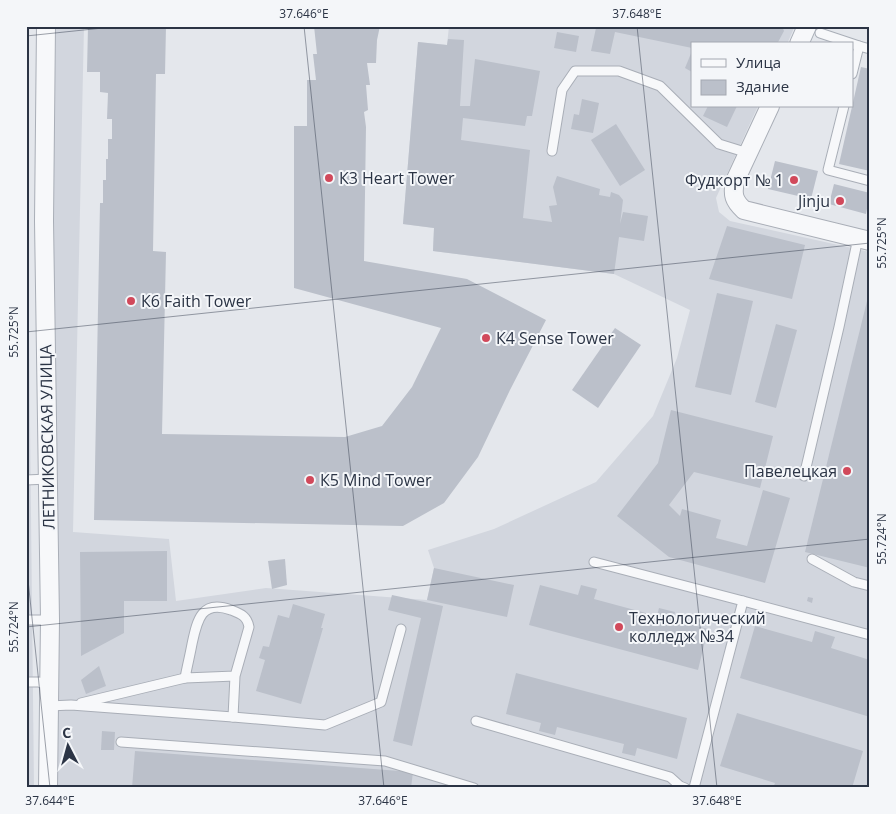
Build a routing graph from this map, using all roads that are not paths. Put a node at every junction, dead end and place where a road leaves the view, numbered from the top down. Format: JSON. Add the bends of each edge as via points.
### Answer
{"nodes":[{"id":1,"x":46,"y":26,"type":"edge"},
{"id":2,"x":814,"y":29,"type":"edge"},
{"id":3,"x":801,"y":42,"type":"edge"},
{"id":4,"x":848,"y":42,"type":"edge"},
{"id":5,"x":854,"y":44,"type":"edge"},
{"id":6,"x":859,"y":46,"type":"junction"},
{"id":7,"x":870,"y":49,"type":"edge"},
{"id":8,"x":854,"y":66,"type":"edge"},
{"id":9,"x":769,"y":108,"type":"edge"},
{"id":10,"x":844,"y":108,"type":"edge"},
{"id":11,"x":552,"y":151,"type":"dead end"},
{"id":12,"x":748,"y":153,"type":"junction"},
{"id":13,"x":870,"y":181,"type":"edge"},
{"id":14,"x":864,"y":239,"type":"edge"},
{"id":15,"x":804,"y":476,"type":"dead end"},
{"id":16,"x":48,"y":479,"type":"junction"},
{"id":17,"x":26,"y":480,"type":"edge"},
{"id":18,"x":812,"y":558,"type":"dead end"},
{"id":19,"x":594,"y":562,"type":"dead end"},
{"id":20,"x":870,"y":586,"type":"edge"},
{"id":21,"x":743,"y":601,"type":"junction"},
{"id":22,"x":26,"y":620,"type":"edge"},
{"id":23,"x":50,"y":620,"type":"junction"},
{"id":24,"x":401,"y":629,"type":"dead end"},
{"id":25,"x":870,"y":635,"type":"edge"},
{"id":26,"x":236,"y":676,"type":"junction"},
{"id":27,"x":185,"y":678,"type":"junction"},
{"id":28,"x":26,"y":682,"type":"edge"},
{"id":29,"x":50,"y":686,"type":"junction"},
{"id":30,"x":49,"y":706,"type":"junction"},
{"id":31,"x":72,"y":706,"type":"junction"},
{"id":32,"x":233,"y":716,"type":"junction"},
{"id":33,"x":476,"y":721,"type":"dead end"},
{"id":34,"x":121,"y":742,"type":"dead end"},
{"id":35,"x":460,"y":785,"type":"edge"},
{"id":36,"x":48,"y":788,"type":"edge"},
{"id":37,"x":474,"y":788,"type":"edge"},
{"id":38,"x":685,"y":788,"type":"edge"},
{"id":39,"x":694,"y":788,"type":"edge"}],
"edges":[{"from":1,"to":16,"type":"street","name":"ЛЕТНИКОВСКАЯ УЛИЦА","via":[[44,221]]},
{"from":2,"to":3,"type":"street"},
{"from":2,"to":4,"type":"lane"},
{"from":5,"to":6,"type":"lane"},
{"from":6,"to":7,"type":"lane"},
{"from":6,"to":8,"type":"lane"},
{"from":9,"to":12,"type":"street"},
{"from":10,"to":13,"type":"lane","via":[[828,170]]},
{"from":11,"to":12,"type":"lane","via":[[562,90],[575,71],[619,71],[660,86],[719,144]]},
{"from":12,"to":14,"type":"street","via":[[735,181],[733,194],[734,200],[744,210]]},
{"from":14,"to":15,"type":"lane","via":[[839,327]]},
{"from":16,"to":17,"type":"lane"},
{"from":16,"to":23,"type":"street","name":"ЛЕТНИКОВСКАЯ УЛИЦА"},
{"from":18,"to":20,"type":"lane","via":[[854,582]]},
{"from":19,"to":21,"type":"lane"},
{"from":21,"to":25,"type":"lane"},
{"from":21,"to":39,"type":"lane"},
{"from":22,"to":23,"type":"lane"},
{"from":23,"to":29,"type":"street","name":"ЛЕТНИКОВСКАЯ УЛИЦА"},
{"from":24,"to":32,"type":"lane","via":[[381,702],[325,726]]},
{"from":26,"to":27,"type":"lane"},
{"from":26,"to":27,"type":"lane","via":[[248,620],[242,614],[212,608],[197,620]]},
{"from":26,"to":32,"type":"lane"},
{"from":27,"to":31,"type":"lane"},
{"from":28,"to":29,"type":"lane"},
{"from":29,"to":30,"type":"street","name":"ЛЕТНИКОВСКАЯ УЛИЦА"},
{"from":30,"to":31,"type":"lane"},
{"from":30,"to":36,"type":"street","name":"ЛЕТНИКОВСКАЯ УЛИЦА"},
{"from":31,"to":32,"type":"lane"},
{"from":33,"to":38,"type":"lane","via":[[670,777]]},
{"from":34,"to":35,"type":"lane","via":[[385,762]]},
{"from":35,"to":37,"type":"lane"}]}
